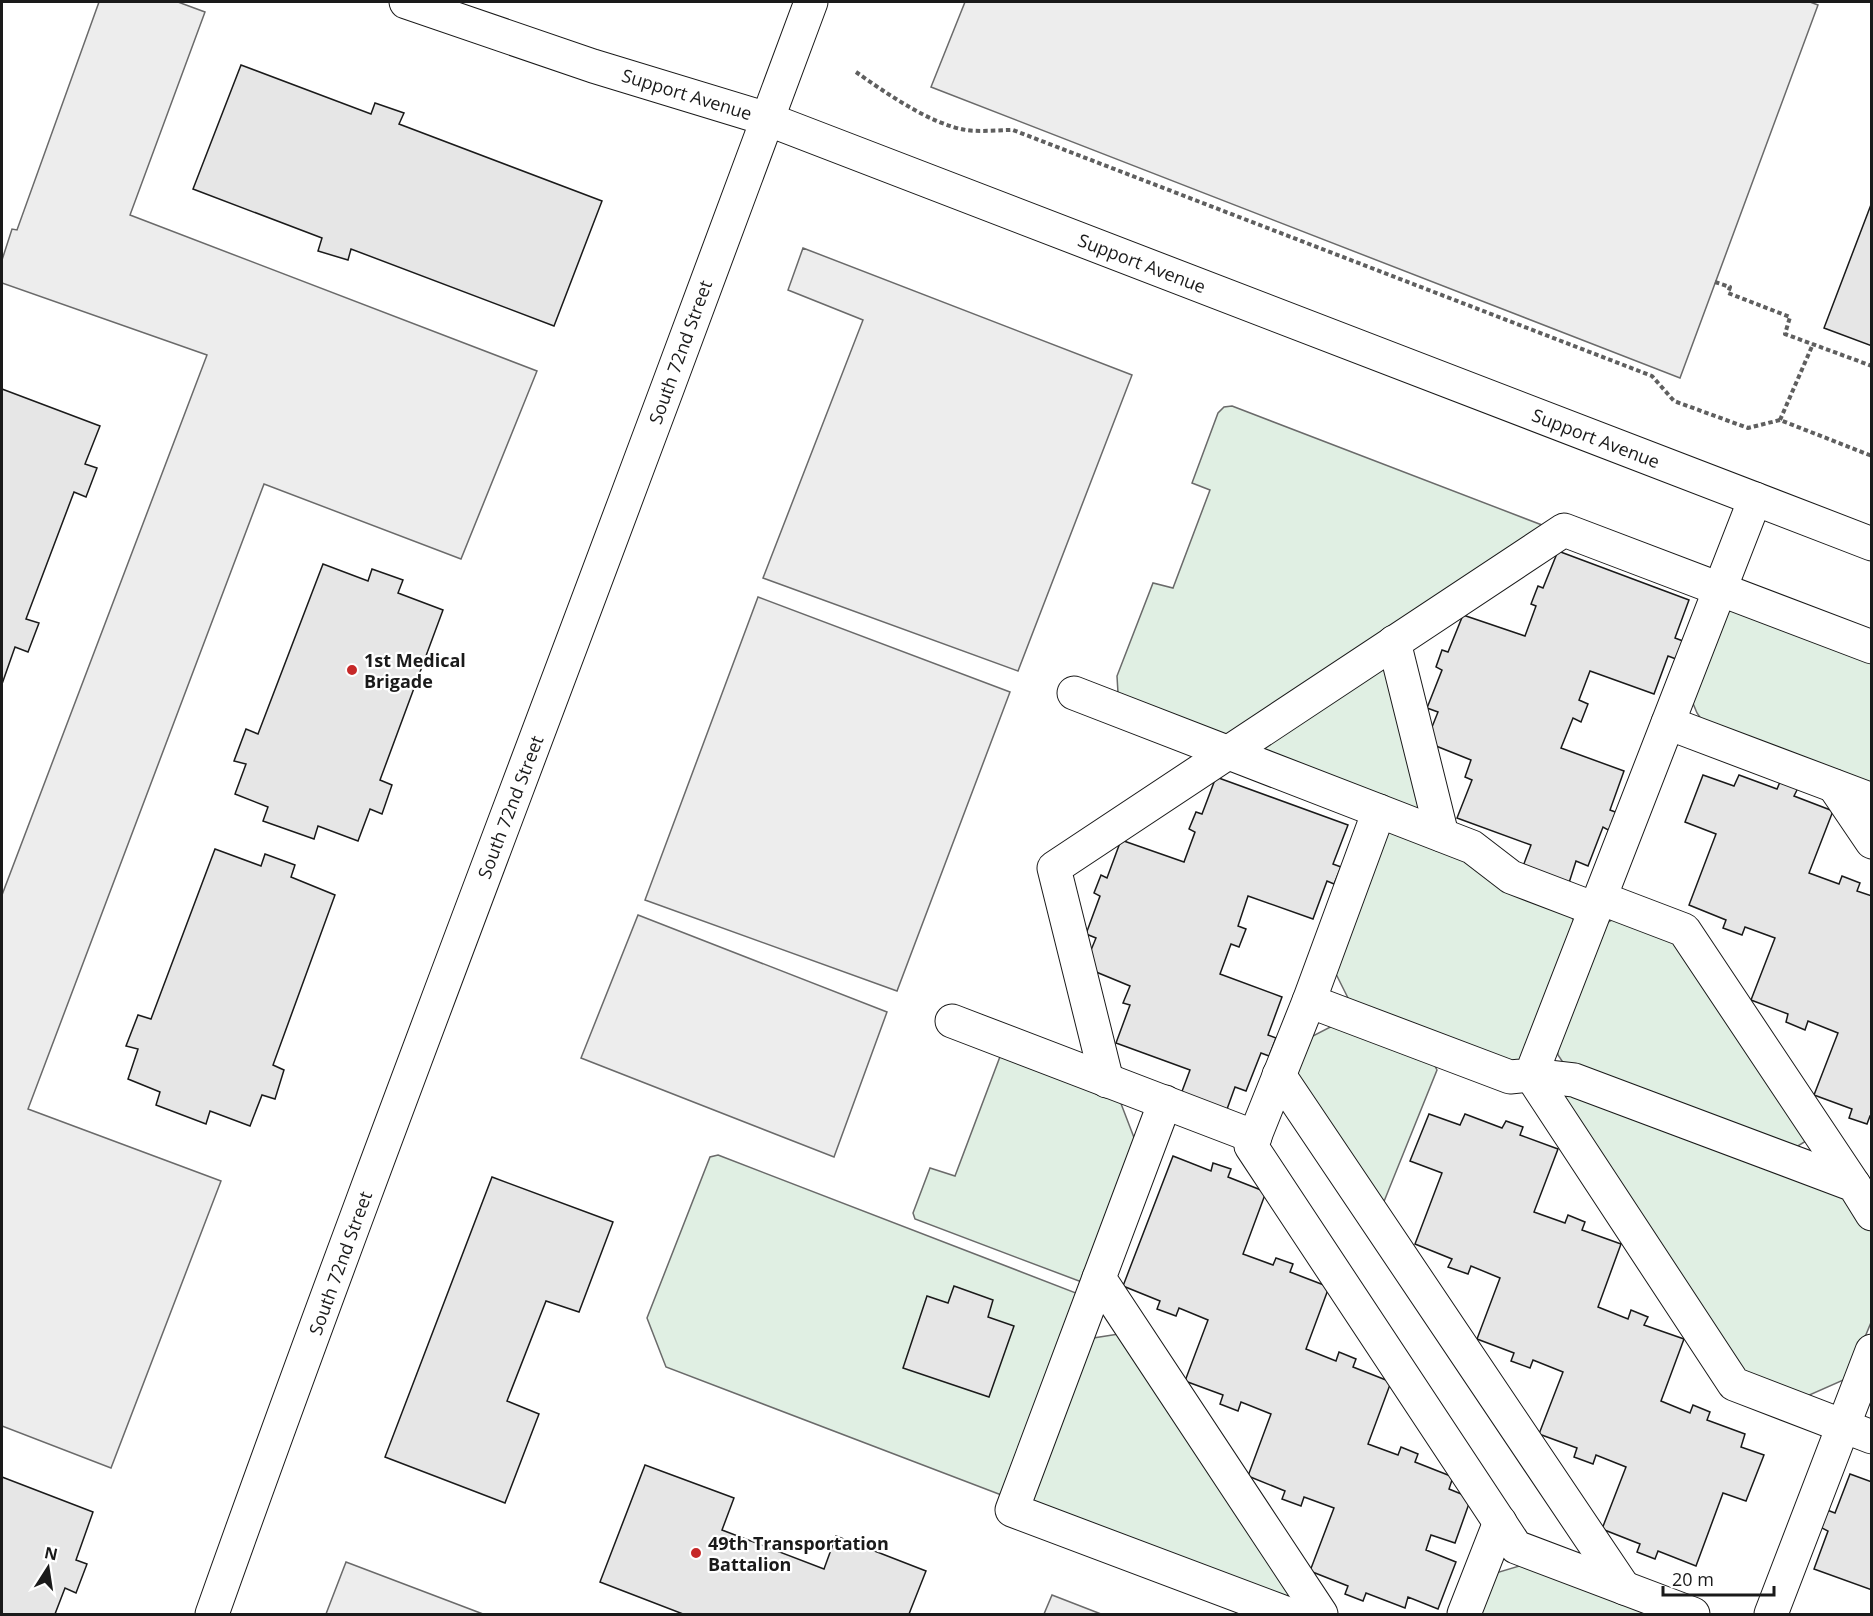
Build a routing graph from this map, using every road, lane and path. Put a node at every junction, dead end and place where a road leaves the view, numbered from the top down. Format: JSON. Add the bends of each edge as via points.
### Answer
{"nodes":[{"id":1,"x":406,"y":2,"type":"edge"},
{"id":2,"x":811,"y":2,"type":"edge"},
{"id":3,"x":856,"y":72,"type":"dead end"},
{"id":4,"x":767,"y":118,"type":"junction"},
{"id":5,"x":1715,"y":282,"type":"dead end"},
{"id":6,"x":1813,"y":344,"type":"junction"},
{"id":7,"x":1872,"y":366,"type":"edge"},
{"id":8,"x":1780,"y":420,"type":"junction"},
{"id":9,"x":1872,"y":456,"type":"edge"},
{"id":10,"x":1755,"y":500,"type":"junction"},
{"id":11,"x":1872,"y":544,"type":"edge"},
{"id":12,"x":1720,"y":589,"type":"junction"},
{"id":13,"x":1394,"y":642,"type":"junction"},
{"id":14,"x":1872,"y":647,"type":"edge"},
{"id":15,"x":1074,"y":693,"type":"dead end"},
{"id":16,"x":1668,"y":723,"type":"junction"},
{"id":17,"x":1228,"y":753,"type":"junction"},
{"id":18,"x":1834,"y":786,"type":"junction"},
{"id":19,"x":1872,"y":800,"type":"edge"},
{"id":20,"x":1379,"y":811,"type":"junction"},
{"id":21,"x":1442,"y":835,"type":"junction"},
{"id":22,"x":1872,"y":842,"type":"edge"},
{"id":23,"x":1598,"y":904,"type":"junction"},
{"id":24,"x":1309,"y":1000,"type":"junction"},
{"id":25,"x":952,"y":1021,"type":"dead end"},
{"id":26,"x":1279,"y":1076,"type":"junction"},
{"id":27,"x":1531,"y":1076,"type":"junction"},
{"id":28,"x":1107,"y":1081,"type":"junction"},
{"id":29,"x":1165,"y":1102,"type":"junction"},
{"id":30,"x":1255,"y":1137,"type":"junction"},
{"id":31,"x":1854,"y":1185,"type":"junction"},
{"id":32,"x":1872,"y":1214,"type":"edge"},
{"id":33,"x":1099,"y":1278,"type":"junction"},
{"id":34,"x":1872,"y":1352,"type":"edge"},
{"id":35,"x":1857,"y":1431,"type":"edge"},
{"id":36,"x":1500,"y":1522,"type":"junction"},
{"id":37,"x":1624,"y":1588,"type":"junction"},
{"id":38,"x":212,"y":1614,"type":"edge"},
{"id":39,"x":1288,"y":1614,"type":"edge"},
{"id":40,"x":1321,"y":1614,"type":"edge"},
{"id":41,"x":1464,"y":1614,"type":"edge"},
{"id":42,"x":1693,"y":1614,"type":"edge"},
{"id":43,"x":1771,"y":1614,"type":"edge"}],
"edges":[{"from":1,"to":4,"type":"street","name":"Support Avenue","via":[[593,66]]},
{"from":2,"to":4,"type":"street","name":"South 72nd Street"},
{"from":3,"to":8,"type":"path","via":[[903,105],[941,122],[966,130],[1013,130],[1652,376],[1674,402],[1748,428]]},
{"from":4,"to":10,"type":"street","name":"Support Avenue"},
{"from":4,"to":38,"type":"street","name":"South 72nd Street","via":[[435,1004]]},
{"from":5,"to":6,"type":"path","via":[[1730,287],[1728,292],[1790,317],[1785,334]]},
{"from":6,"to":7,"type":"path"},
{"from":6,"to":8,"type":"path"},
{"from":8,"to":9,"type":"path"},
{"from":10,"to":11,"type":"street","name":"Support Avenue"},
{"from":10,"to":12,"type":"street"},
{"from":12,"to":13,"type":"street","via":[[1564,530]]},
{"from":12,"to":14,"type":"street"},
{"from":12,"to":16,"type":"street"},
{"from":13,"to":17,"type":"street"},
{"from":13,"to":21,"type":"street"},
{"from":15,"to":17,"type":"street"},
{"from":16,"to":18,"type":"street"},
{"from":16,"to":23,"type":"street"},
{"from":17,"to":20,"type":"street"},
{"from":17,"to":28,"type":"street","via":[[1054,868]]},
{"from":18,"to":19,"type":"street"},
{"from":18,"to":22,"type":"street"},
{"from":20,"to":21,"type":"street"},
{"from":20,"to":24,"type":"street"},
{"from":21,"to":23,"type":"street","via":[[1472,847],[1511,877]]},
{"from":23,"to":27,"type":"street"},
{"from":23,"to":31,"type":"street","via":[[1684,930]]},
{"from":24,"to":26,"type":"street"},
{"from":24,"to":27,"type":"street","via":[[1510,1077]]},
{"from":25,"to":28,"type":"street"},
{"from":26,"to":30,"type":"street"},
{"from":26,"to":37,"type":"street"},
{"from":27,"to":31,"type":"street","via":[[1574,1080]]},
{"from":27,"to":35,"type":"street","via":[[1734,1384]]},
{"from":28,"to":29,"type":"street"},
{"from":29,"to":30,"type":"street"},
{"from":29,"to":33,"type":"street"},
{"from":30,"to":36,"type":"street","via":[[1251,1146]]},
{"from":31,"to":32,"type":"street"},
{"from":33,"to":39,"type":"street","via":[[1012,1510]]},
{"from":33,"to":40,"type":"street"},
{"from":34,"to":35,"type":"street"},
{"from":35,"to":43,"type":"street"},
{"from":36,"to":37,"type":"street","via":[[1516,1547]]},
{"from":36,"to":41,"type":"street"},
{"from":37,"to":42,"type":"street"}]}
